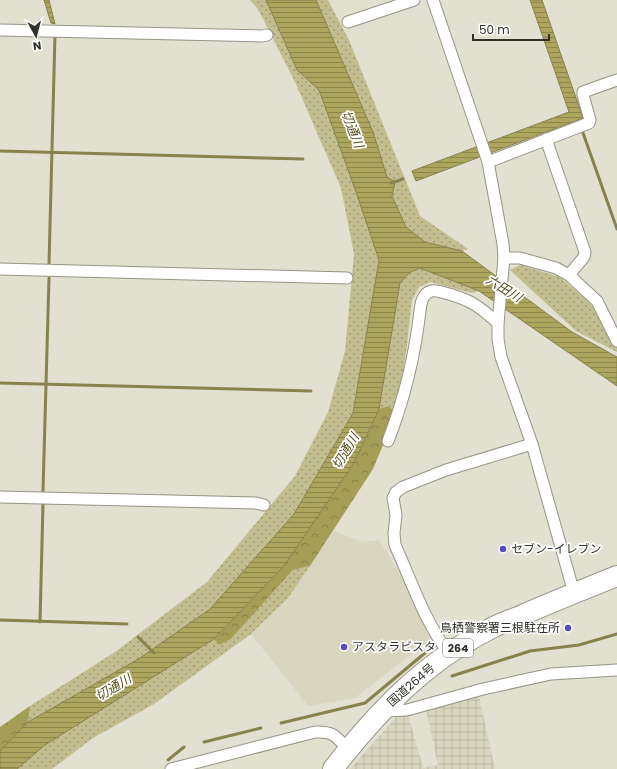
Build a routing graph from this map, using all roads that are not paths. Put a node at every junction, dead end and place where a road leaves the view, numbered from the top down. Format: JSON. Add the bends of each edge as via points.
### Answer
{"nodes":[{"id":1,"x":414,"y":0,"type":"edge"},
{"id":2,"x":433,"y":0,"type":"edge"},
{"id":3,"x":348,"y":22,"type":"dead end"},
{"id":4,"x":0,"y":30,"type":"edge"},
{"id":5,"x":267,"y":35,"type":"dead end"},
{"id":6,"x":617,"y":80,"type":"edge"},
{"id":7,"x":546,"y":139,"type":"junction"},
{"id":8,"x":487,"y":160,"type":"junction"},
{"id":9,"x":503,"y":262,"type":"junction"},
{"id":10,"x":0,"y":269,"type":"edge"},
{"id":11,"x":569,"y":275,"type":"junction"},
{"id":12,"x":346,"y":278,"type":"dead end"},
{"id":13,"x":498,"y":321,"type":"junction"},
{"id":14,"x":617,"y":341,"type":"edge"},
{"id":15,"x":388,"y":441,"type":"dead end"},
{"id":16,"x":532,"y":444,"type":"junction"},
{"id":17,"x":0,"y":497,"type":"edge"},
{"id":18,"x":264,"y":505,"type":"dead end"},
{"id":19,"x":617,"y":576,"type":"edge"},
{"id":20,"x":574,"y":593,"type":"junction"},
{"id":21,"x":449,"y":653,"type":"junction"},
{"id":22,"x":617,"y":670,"type":"edge"},
{"id":23,"x":382,"y":711,"type":"junction"},
{"id":24,"x":348,"y":749,"type":"junction"},
{"id":25,"x":171,"y":769,"type":"edge"},
{"id":26,"x":333,"y":769,"type":"edge"}],
"edges":[{"from":1,"to":3,"type":"street"},
{"from":2,"to":8,"type":"street"},
{"from":4,"to":5,"type":"street"},
{"from":6,"to":7,"type":"street","via":[[584,92],[589,123]]},
{"from":7,"to":8,"type":"street"},
{"from":7,"to":11,"type":"street","via":[[584,252],[584,256]]},
{"from":8,"to":9,"type":"street","via":[[503,244]]},
{"from":9,"to":11,"type":"street","via":[[520,258],[556,268]]},
{"from":9,"to":13,"type":"street"},
{"from":10,"to":12,"type":"street"},
{"from":11,"to":14,"type":"street","via":[[597,301]]},
{"from":13,"to":15,"type":"street","via":[[472,303],[438,291],[425,295],[421,302],[417,334],[398,415]]},
{"from":13,"to":16,"type":"street","via":[[501,357]]},
{"from":16,"to":20,"type":"street"},
{"from":16,"to":21,"type":"street","via":[[446,470],[403,487],[393,498],[396,515],[395,545],[426,614]]},
{"from":17,"to":18,"type":"street"},
{"from":19,"to":20,"type":"highway","name":"国道264号","number":"264"},
{"from":20,"to":21,"type":"highway","name":"国道264号","number":"264","via":[[488,630]]},
{"from":21,"to":23,"type":"highway","name":"国道264号","number":"264","via":[[400,692]]},
{"from":22,"to":23,"type":"street","via":[[551,674],[407,710]]},
{"from":23,"to":24,"type":"highway","name":"国道264号","number":"264"},
{"from":24,"to":25,"type":"street","via":[[332,733],[315,732]]},
{"from":24,"to":26,"type":"highway","name":"国道264号","number":"264"}]}
